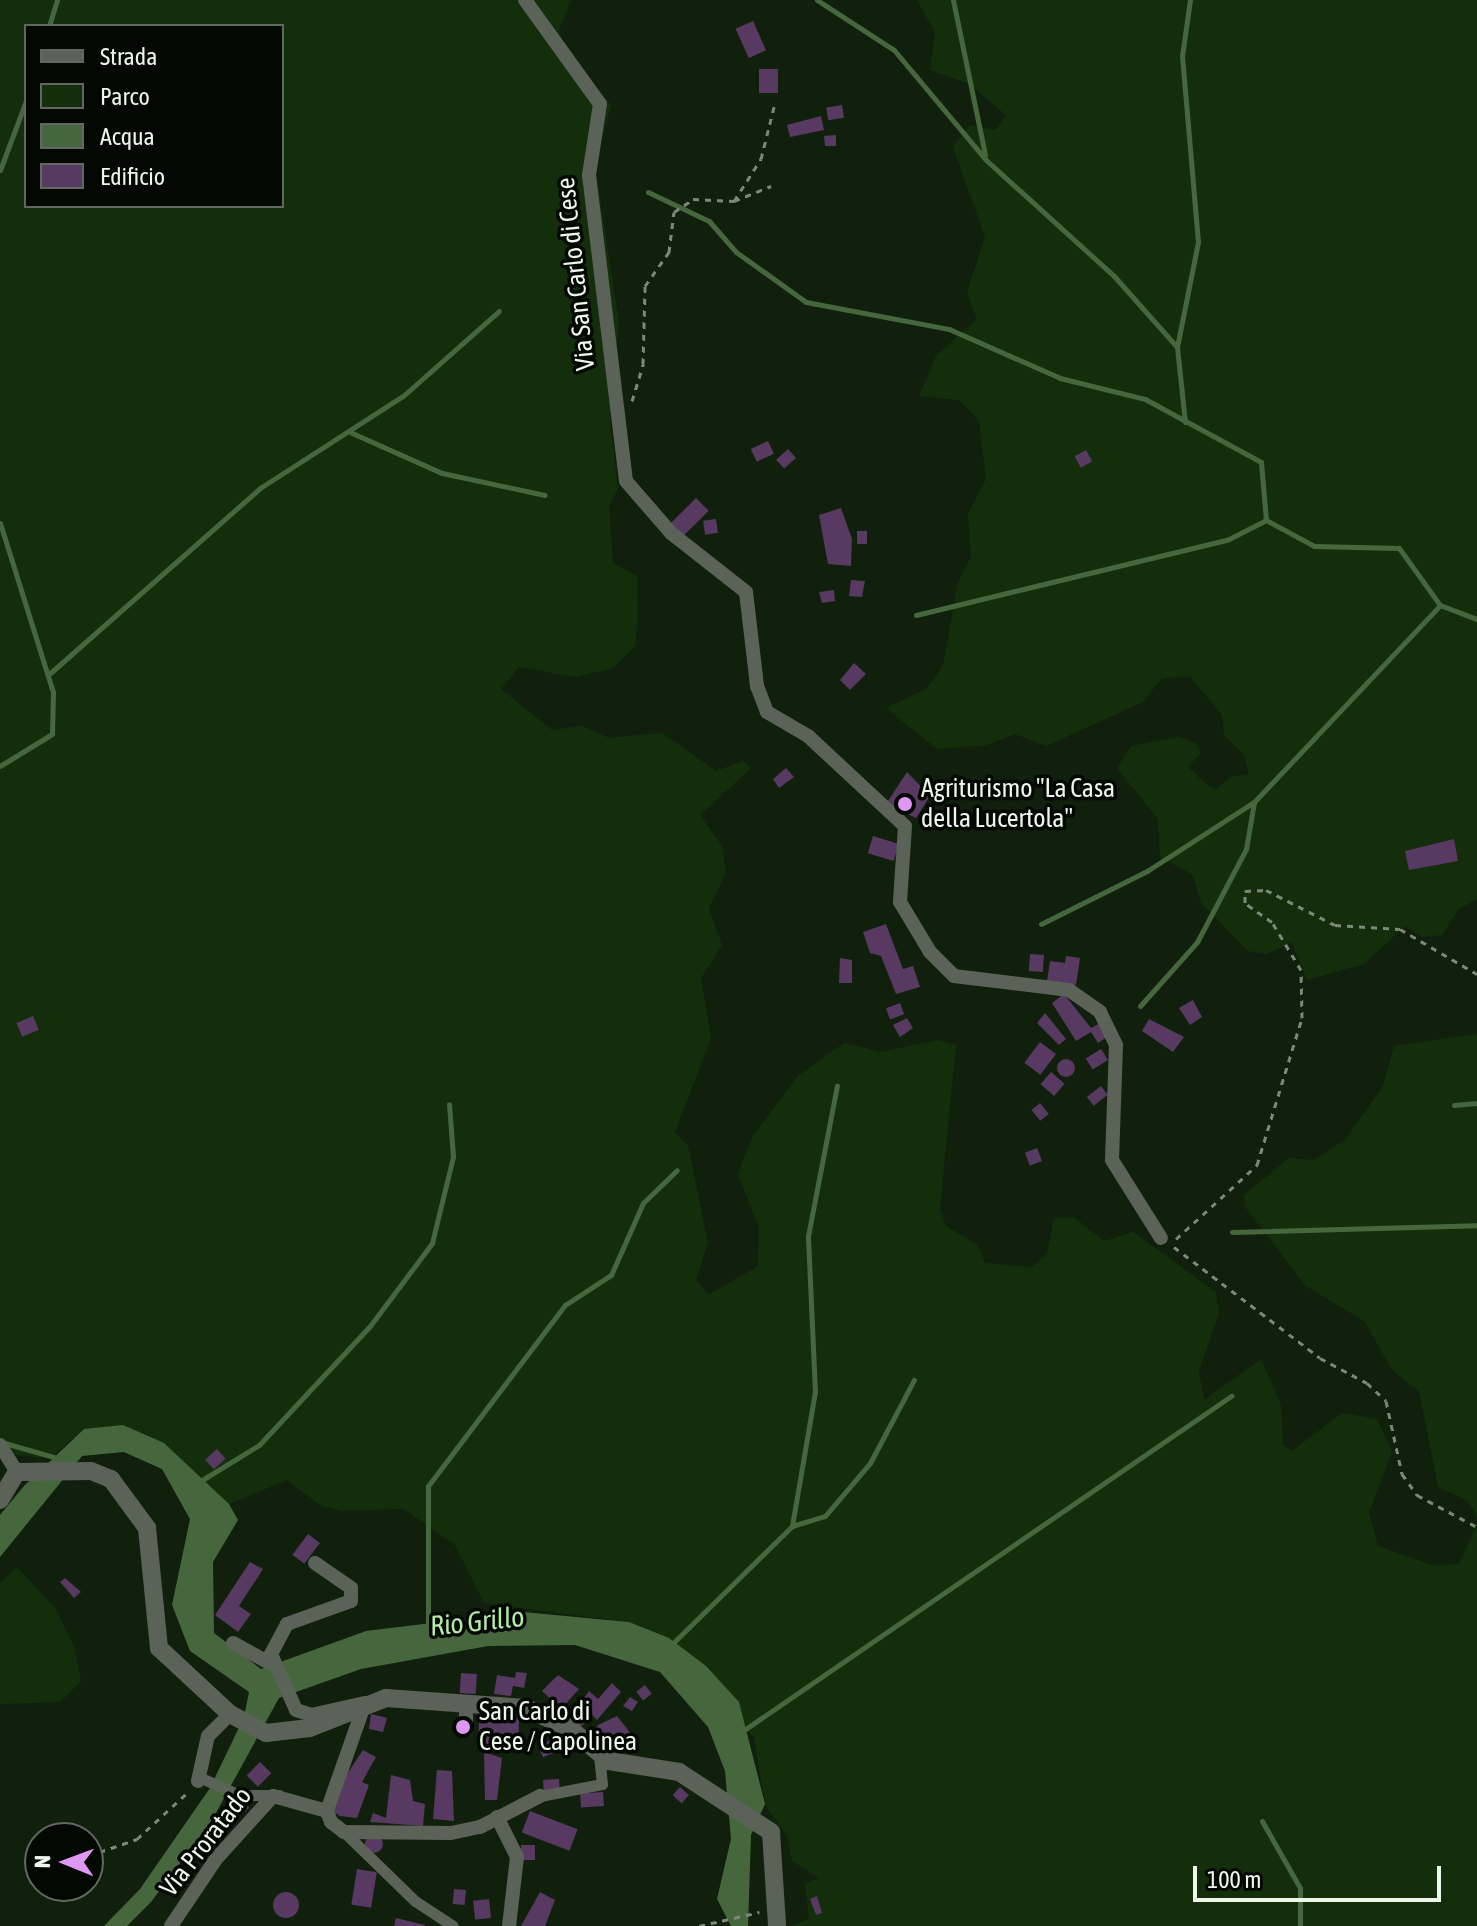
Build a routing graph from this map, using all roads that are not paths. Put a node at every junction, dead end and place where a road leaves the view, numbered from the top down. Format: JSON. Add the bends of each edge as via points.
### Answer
{"nodes":[{"id":1,"x":525,"y":0,"type":"edge"},
{"id":2,"x":1161,"y":1238,"type":"road end"},
{"id":3,"x":0,"y":1445,"type":"edge"},
{"id":4,"x":25,"y":1472,"type":"junction"},
{"id":5,"x":0,"y":1500,"type":"edge"},
{"id":6,"x":315,"y":1563,"type":"dead end"},
{"id":7,"x":233,"y":1643,"type":"dead end"},
{"id":8,"x":273,"y":1665,"type":"junction"},
{"id":9,"x":365,"y":1703,"type":"junction"},
{"id":10,"x":466,"y":1707,"type":"junction"},
{"id":11,"x":234,"y":1717,"type":"junction"},
{"id":12,"x":466,"y":1730,"type":"dead end"},
{"id":13,"x":596,"y":1752,"type":"junction"},
{"id":14,"x":201,"y":1779,"type":"joint"},
{"id":15,"x":279,"y":1795,"type":"junction"},
{"id":16,"x":540,"y":1796,"type":"joint"},
{"id":17,"x":327,"y":1811,"type":"junction"},
{"id":18,"x":497,"y":1817,"type":"junction"},
{"id":19,"x":344,"y":1832,"type":"junction"},
{"id":20,"x":171,"y":1926,"type":"edge"},
{"id":21,"x":453,"y":1926,"type":"edge"},
{"id":22,"x":509,"y":1926,"type":"edge"},
{"id":23,"x":777,"y":1926,"type":"edge"}],
"edges":[{"from":1,"to":2,"type":"street","name":"Via San Carlo di Cese","via":[[600,104],[589,175],[618,425],[632,492],[746,592],[762,705],[808,736],[905,826],[900,902],[930,952],[954,976],[1082,996],[1114,1033],[1112,1160]]},
{"from":3,"to":4,"type":"street"},
{"from":4,"to":5,"type":"street"},
{"from":4,"to":11,"type":"street","via":[[91,1471],[124,1491],[147,1528],[159,1648]]},
{"from":6,"to":8,"type":"street","via":[[351,1588],[351,1601],[287,1624],[271,1644]]},
{"from":7,"to":8,"type":"street"},
{"from":8,"to":9,"type":"street","via":[[291,1705],[311,1715]]},
{"from":9,"to":10,"type":"street","via":[[404,1698]]},
{"from":9,"to":11,"type":"street","via":[[310,1728],[266,1733]]},
{"from":9,"to":17,"type":"street"},
{"from":10,"to":12,"type":"street"},
{"from":10,"to":13,"type":"street","via":[[546,1714]]},
{"from":11,"to":14,"type":"street","via":[[208,1736]]},
{"from":13,"to":16,"type":"street","via":[[602,1784]]},
{"from":13,"to":23,"type":"street","via":[[679,1772],[758,1820],[776,1852]]},
{"from":14,"to":15,"type":"street","via":[[239,1795]]},
{"from":15,"to":17,"type":"street","name":"Via Proratado"},
{"from":15,"to":20,"type":"street","name":"Via Proratado","via":[[252,1813]]},
{"from":16,"to":18,"type":"street"},
{"from":17,"to":19,"type":"street"},
{"from":18,"to":19,"type":"street","via":[[451,1833]]},
{"from":18,"to":22,"type":"street","via":[[517,1857]]},
{"from":19,"to":21,"type":"street","via":[[415,1901]]}]}
